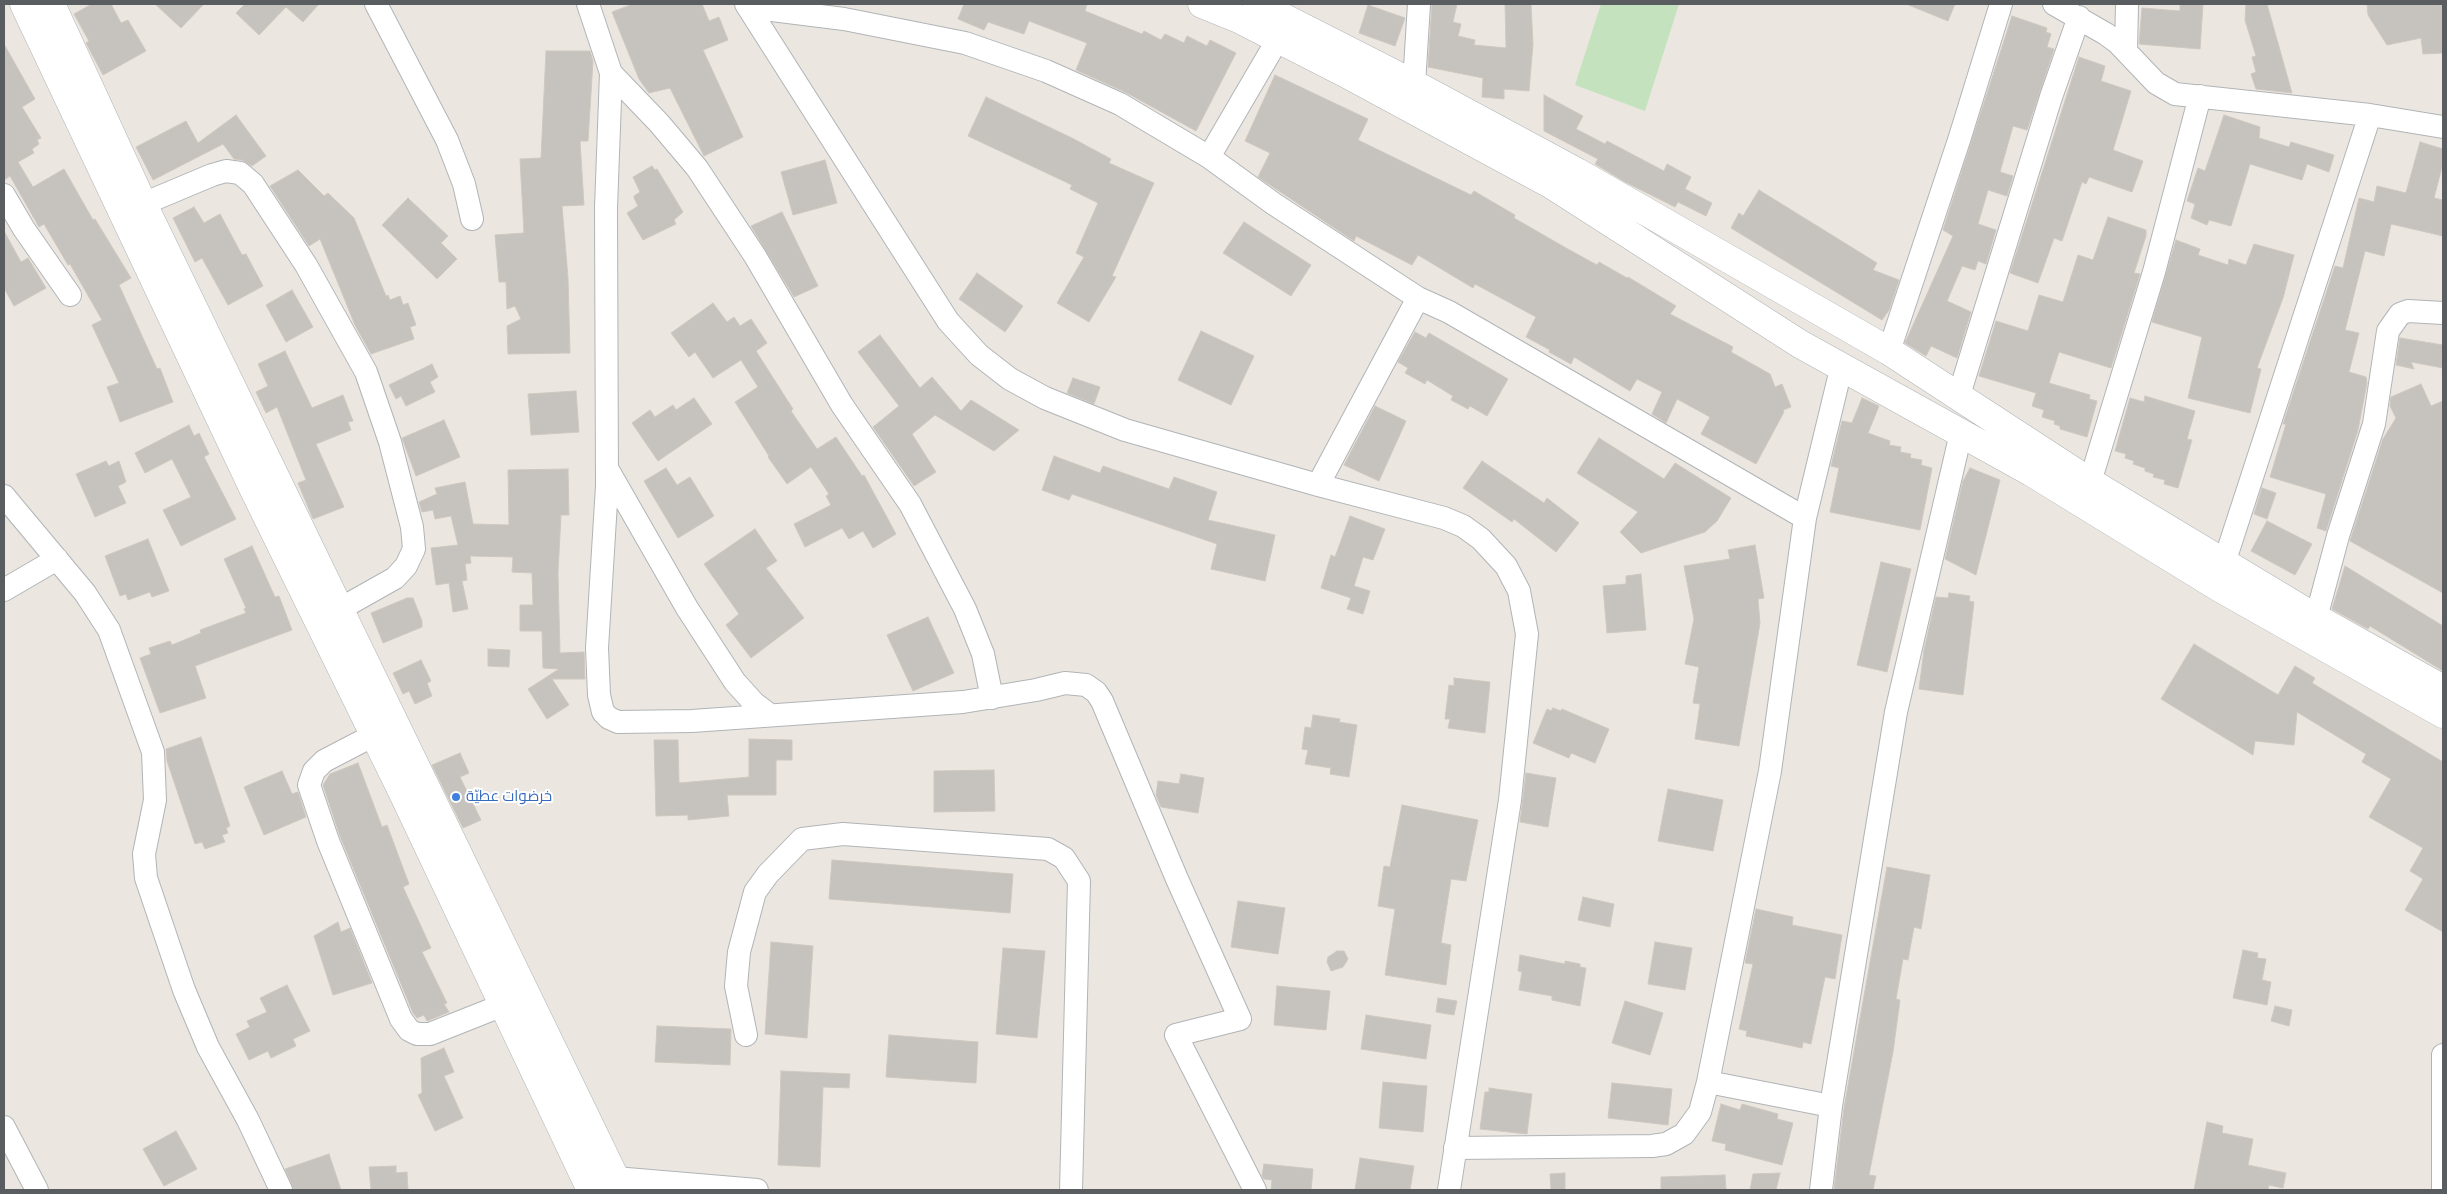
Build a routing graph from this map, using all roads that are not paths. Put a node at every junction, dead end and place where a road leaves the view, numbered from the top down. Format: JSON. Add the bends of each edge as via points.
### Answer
{"nodes":[{"id":1,"x":24,"y":4,"type":"edge"},
{"id":2,"x":51,"y":4,"type":"edge"},
{"id":3,"x":376,"y":4,"type":"edge"},
{"id":4,"x":588,"y":4,"type":"edge"},
{"id":5,"x":1202,"y":4,"type":"edge"},
{"id":6,"x":1258,"y":4,"type":"edge"},
{"id":7,"x":1419,"y":4,"type":"edge"},
{"id":8,"x":2001,"y":4,"type":"edge"},
{"id":9,"x":2054,"y":4,"type":"edge"},
{"id":10,"x":2127,"y":4,"type":"edge"},
{"id":11,"x":747,"y":5,"type":"edge"},
{"id":12,"x":2079,"y":17,"type":"junction"},
{"id":13,"x":1278,"y":39,"type":"junction"},
{"id":14,"x":2126,"y":51,"type":"junction"},
{"id":15,"x":610,"y":73,"type":"junction"},
{"id":16,"x":1414,"y":84,"type":"junction"},
{"id":17,"x":2200,"y":96,"type":"junction"},
{"id":18,"x":2370,"y":115,"type":"junction"},
{"id":19,"x":2443,"y":126,"type":"edge"},
{"id":20,"x":1209,"y":157,"type":"junction"},
{"id":21,"x":4,"y":195,"type":"edge"},
{"id":22,"x":143,"y":204,"type":"junction"},
{"id":23,"x":472,"y":219,"type":"dead end"},
{"id":24,"x":70,"y":295,"type":"dead end"},
{"id":25,"x":1418,"y":298,"type":"junction"},
{"id":26,"x":1818,"y":310,"type":"junction"},
{"id":27,"x":2443,"y":313,"type":"edge"},
{"id":28,"x":1800,"y":344,"type":"junction"},
{"id":29,"x":1895,"y":355,"type":"junction"},
{"id":30,"x":1841,"y":369,"type":"junction"},
{"id":31,"x":1881,"y":388,"type":"junction"},
{"id":32,"x":1959,"y":395,"type":"junction"},
{"id":33,"x":1961,"y":433,"type":"junction"},
{"id":34,"x":607,"y":469,"type":"junction"},
{"id":35,"x":2090,"y":482,"type":"junction"},
{"id":36,"x":1318,"y":485,"type":"junction"},
{"id":37,"x":4,"y":496,"type":"edge"},
{"id":38,"x":1806,"y":518,"type":"junction"},
{"id":39,"x":57,"y":559,"type":"junction"},
{"id":40,"x":2224,"y":563,"type":"junction"},
{"id":41,"x":4,"y":590,"type":"edge"},
{"id":42,"x":340,"y":609,"type":"junction"},
{"id":43,"x":2316,"y":618,"type":"junction"},
{"id":44,"x":2443,"y":689,"type":"edge"},
{"id":45,"x":992,"y":698,"type":"junction"},
{"id":46,"x":2443,"y":714,"type":"edge"},
{"id":47,"x":770,"y":716,"type":"junction"},
{"id":48,"x":374,"y":735,"type":"junction"},
{"id":49,"x":503,"y":1005,"type":"junction"},
{"id":50,"x":746,"y":1035,"type":"dead end"},
{"id":51,"x":2443,"y":1055,"type":"edge"},
{"id":52,"x":1708,"y":1082,"type":"junction"},
{"id":53,"x":1831,"y":1106,"type":"junction"},
{"id":54,"x":4,"y":1127,"type":"edge"},
{"id":55,"x":1455,"y":1148,"type":"junction"},
{"id":56,"x":618,"y":1184,"type":"edge"},
{"id":57,"x":37,"y":1190,"type":"edge"},
{"id":58,"x":282,"y":1190,"type":"edge"},
{"id":59,"x":591,"y":1190,"type":"edge"},
{"id":60,"x":757,"y":1190,"type":"edge"},
{"id":61,"x":1071,"y":1190,"type":"edge"},
{"id":62,"x":1255,"y":1190,"type":"edge"},
{"id":63,"x":1449,"y":1190,"type":"edge"},
{"id":64,"x":1821,"y":1190,"type":"edge"},
{"id":65,"x":2443,"y":1190,"type":"edge"}],
"edges":[{"from":1,"to":48,"type":"main road","via":[[250,482]]},
{"from":2,"to":22,"type":"main road"},
{"from":3,"to":23,"type":"street","via":[[447,140],[464,184]]},
{"from":4,"to":15,"type":"street"},
{"from":5,"to":13,"type":"main road"},
{"from":6,"to":16,"type":"main road"},
{"from":7,"to":16,"type":"street"},
{"from":8,"to":29,"type":"street"},
{"from":9,"to":12,"type":"street"},
{"from":10,"to":14,"type":"street"},
{"from":11,"to":20,"type":"street","via":[[844,18],[965,43],[1046,71],[1120,104]]},
{"from":11,"to":36,"type":"street","via":[[948,321],[979,355],[1010,380],[1045,398],[1125,430]]},
{"from":12,"to":14,"type":"street"},
{"from":12,"to":32,"type":"street","via":[[2051,96]]},
{"from":13,"to":20,"type":"street"},
{"from":13,"to":28,"type":"main road","via":[[1552,185]]},
{"from":14,"to":17,"type":"street","via":[[2156,83],[2175,94]]},
{"from":15,"to":34,"type":"street","via":[[606,208]]},
{"from":15,"to":45,"type":"street","via":[[697,168],[755,256],[842,405],[910,504],[965,609],[984,654]]},
{"from":16,"to":26,"type":"main road","via":[[1577,172]]},
{"from":17,"to":18,"type":"street"},
{"from":17,"to":35,"type":"street","via":[[2154,272]]},
{"from":18,"to":19,"type":"street"},
{"from":18,"to":40,"type":"street"},
{"from":20,"to":25,"type":"street","via":[[1274,204]]},
{"from":21,"to":24,"type":"street","via":[[24,230]]},
{"from":22,"to":42,"type":"main road"},
{"from":22,"to":42,"type":"street","via":[[212,175],[226,171],[240,173],[253,184],[306,265],[366,372],[390,442],[412,527],[414,549],[406,566],[395,578]]},
{"from":25,"to":36,"type":"street"},
{"from":25,"to":38,"type":"street","via":[[1449,312]]},
{"from":26,"to":28,"type":"main road","via":[[1805,328]]},
{"from":26,"to":29,"type":"main road"},
{"from":27,"to":43,"type":"street","via":[[2408,311],[2400,314],[2388,331],[2374,424]]},
{"from":28,"to":30,"type":"main road"},
{"from":29,"to":31,"type":"main road","via":[[1899,368]]},
{"from":29,"to":32,"type":"main road"},
{"from":30,"to":31,"type":"main road"},
{"from":30,"to":38,"type":"street"},
{"from":31,"to":33,"type":"main road"},
{"from":32,"to":35,"type":"main road"},
{"from":33,"to":46,"type":"main road","via":[[2220,588]]},
{"from":33,"to":53,"type":"street","via":[[1896,712]]},
{"from":34,"to":47,"type":"street","via":[[687,608],[735,682]]},
{"from":34,"to":47,"type":"street","via":[[597,648],[603,712],[614,720],[627,722]]},
{"from":35,"to":40,"type":"main road"},
{"from":36,"to":55,"type":"street","via":[[1444,518],[1463,526],[1493,549],[1519,591],[1527,634],[1510,800]]},
{"from":37,"to":39,"type":"street"},
{"from":38,"to":52,"type":"street","via":[[1770,771]]},
{"from":39,"to":41,"type":"street"},
{"from":39,"to":58,"type":"street","via":[[109,630],[134,695],[153,752],[155,800],[144,854],[146,878],[184,990],[208,1046]]},
{"from":40,"to":43,"type":"main road"},
{"from":42,"to":56,"type":"main road"},
{"from":43,"to":44,"type":"main road"},
{"from":45,"to":47,"type":"street"},
{"from":45,"to":62,"type":"street","via":[[1077,683],[1086,685],[1102,700],[1240,1019],[1176,1035]]},
{"from":48,"to":49,"type":"main road"},
{"from":48,"to":49,"type":"street","via":[[324,761],[314,772],[309,785],[328,841],[401,1019],[409,1030],[430,1034]]},
{"from":49,"to":59,"type":"main road"},
{"from":50,"to":61,"type":"street","via":[[736,986],[738,960],[755,892],[802,839],[843,834],[1048,849],[1064,858],[1079,880]]},
{"from":51,"to":65,"type":"street"},
{"from":52,"to":53,"type":"street"},
{"from":52,"to":55,"type":"street","via":[[1700,1112],[1684,1134],[1666,1144]]},
{"from":53,"to":64,"type":"street"},
{"from":54,"to":57,"type":"street"},
{"from":55,"to":63,"type":"street"},
{"from":56,"to":60,"type":"street"}]}
